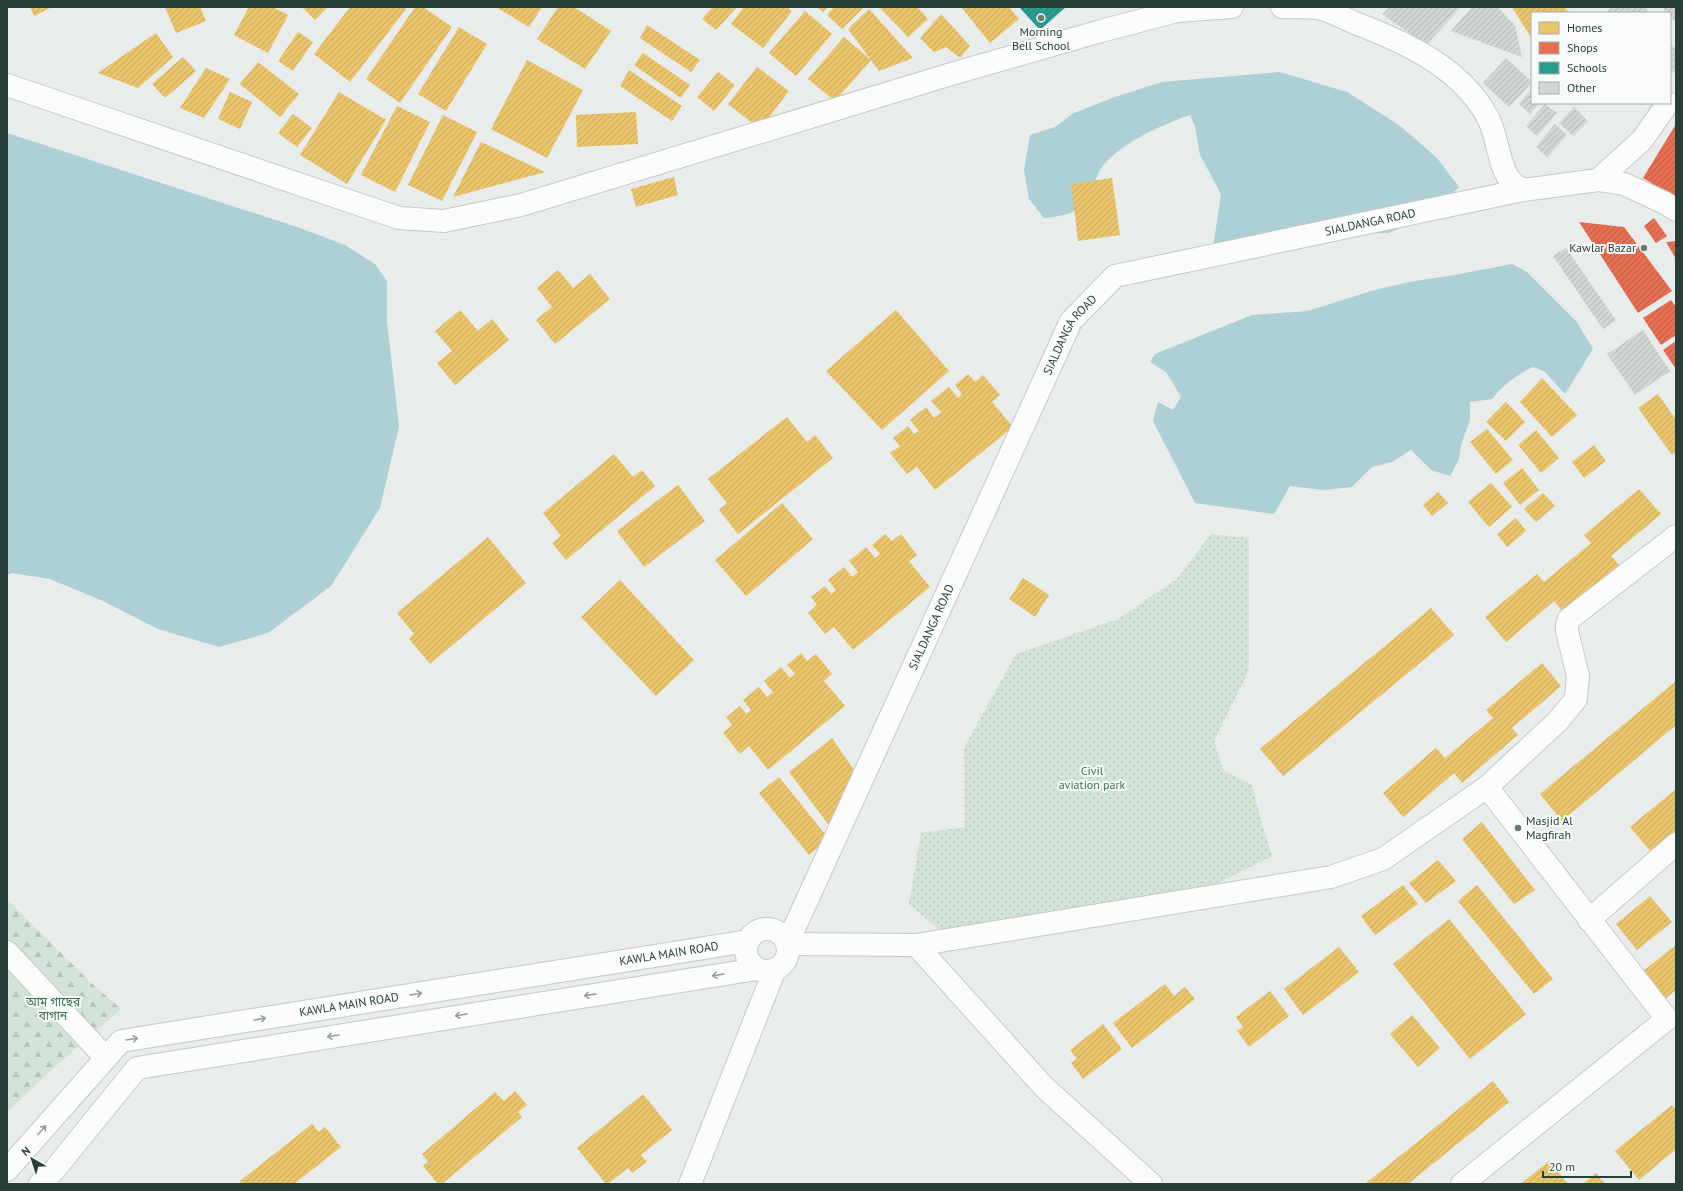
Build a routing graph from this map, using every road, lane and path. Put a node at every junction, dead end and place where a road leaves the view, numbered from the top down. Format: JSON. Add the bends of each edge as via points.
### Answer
{"nodes":[{"id":1,"x":1232,"y":7,"type":"edge"},
{"id":2,"x":1282,"y":7,"type":"edge"},
{"id":3,"x":1177,"y":9,"type":"edge"},
{"id":4,"x":7,"y":85,"type":"edge"},
{"id":5,"x":1667,"y":104,"type":"edge"},
{"id":6,"x":1598,"y":180,"type":"junction"},
{"id":7,"x":1523,"y":190,"type":"junction"},
{"id":8,"x":1676,"y":210,"type":"edge"},
{"id":9,"x":1676,"y":536,"type":"edge"},
{"id":10,"x":1487,"y":787,"type":"junction"},
{"id":11,"x":1676,"y":844,"type":"edge"},
{"id":12,"x":1589,"y":920,"type":"junction"},
{"id":13,"x":748,"y":941,"type":"junction"},
{"id":14,"x":787,"y":944,"type":"junction"},
{"id":15,"x":916,"y":945,"type":"junction"},
{"id":16,"x":7,"y":952,"type":"edge"},
{"id":17,"x":766,"y":969,"type":"junction"},
{"id":18,"x":1672,"y":1016,"type":"edge"},
{"id":19,"x":106,"y":1058,"type":"junction"},
{"id":20,"x":7,"y":1170,"type":"edge"},
{"id":21,"x":40,"y":1184,"type":"edge"},
{"id":22,"x":690,"y":1184,"type":"edge"},
{"id":23,"x":1151,"y":1184,"type":"edge"},
{"id":24,"x":1462,"y":1184,"type":"edge"}],
"edges":[{"from":1,"to":3,"type":"street"},
{"from":2,"to":7,"type":"street","via":[[1321,9],[1394,38],[1457,78],[1488,116],[1504,171],[1510,181]]},
{"from":3,"to":4,"type":"street","via":[[948,75],[522,205],[444,221],[399,218]]},
{"from":5,"to":6,"type":"street","via":[[1642,140]]},
{"from":6,"to":7,"type":"street","name":"SIALDANGA ROAD"},
{"from":6,"to":8,"type":"street","name":"SIALDANGA ROAD","via":[[1624,184]]},
{"from":7,"to":14,"type":"street","name":"SIALDANGA ROAD","via":[[1115,276],[1071,322]]},
{"from":9,"to":10,"type":"street","via":[[1569,619],[1567,631],[1578,676],[1576,699],[1558,721]]},
{"from":10,"to":12,"type":"street"},
{"from":10,"to":15,"type":"street","via":[[1383,859],[1331,877]]},
{"from":11,"to":12,"type":"street"},
{"from":12,"to":18,"type":"street"},
{"from":13,"to":14,"type":"street","name":"KAWLA MAIN ROAD","via":[[758,931],[772,930]]},
{"from":13,"to":17,"type":"street","via":[[746,954],[752,965]]},
{"from":19,"to":13,"type":"street","name":"KAWLA MAIN ROAD","one_way":true,"via":[[121,1041]]},
{"from":14,"to":15,"type":"street"},
{"from":14,"to":17,"type":"street","via":[[784,962]]},
{"from":15,"to":23,"type":"street","via":[[1044,1087]]},
{"from":16,"to":19,"type":"street"},
{"from":17,"to":21,"type":"street","one_way":true,"via":[[137,1068]]},
{"from":17,"to":22,"type":"street"},
{"from":18,"to":24,"type":"street"},
{"from":20,"to":19,"type":"street","name":"KAWLA MAIN ROAD","one_way":true}]}
